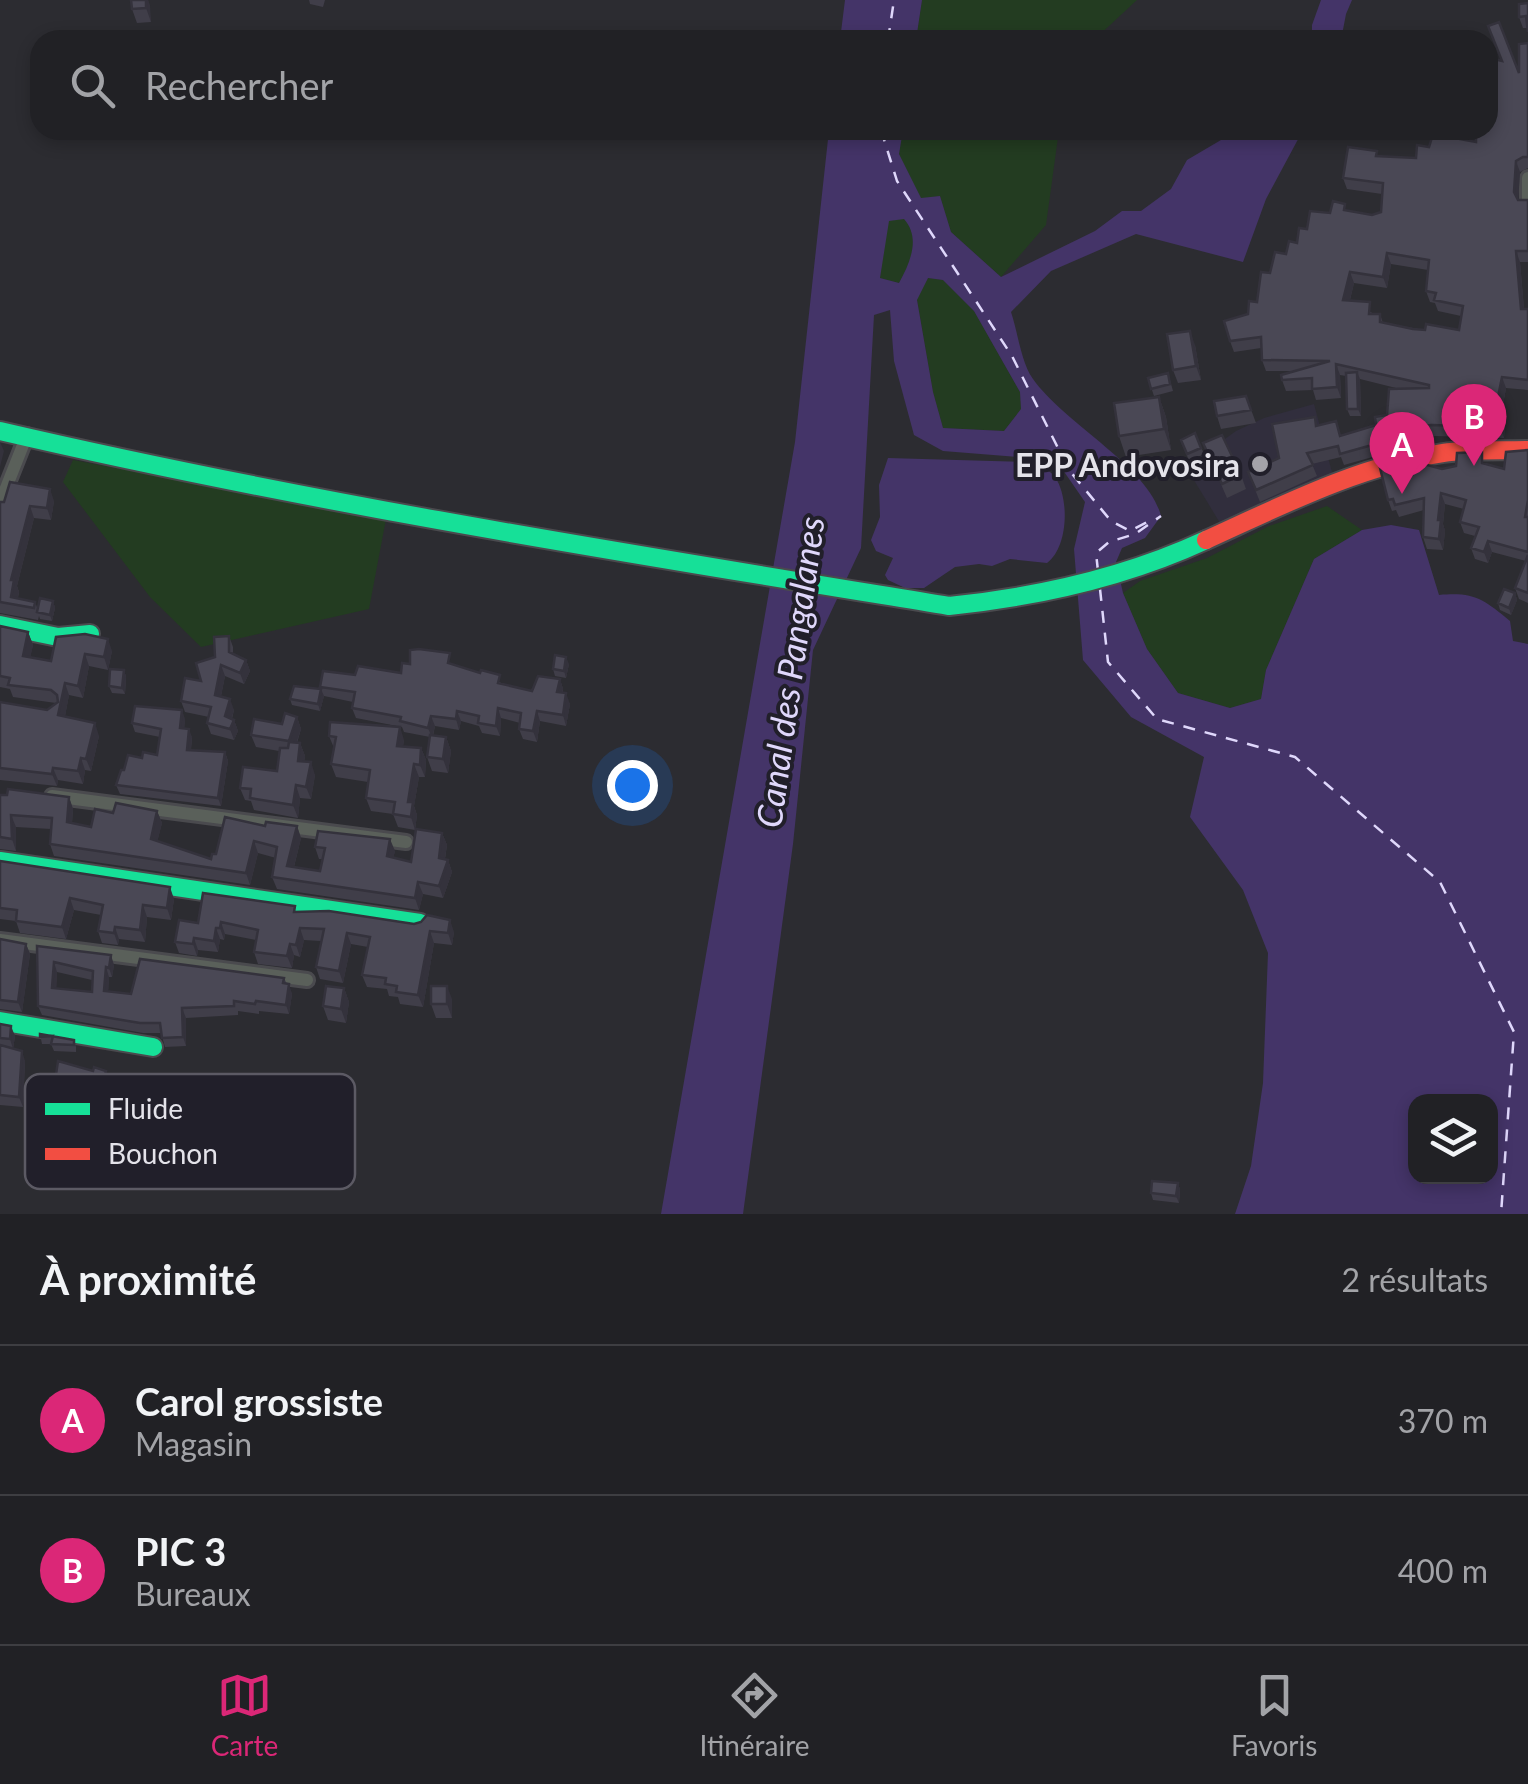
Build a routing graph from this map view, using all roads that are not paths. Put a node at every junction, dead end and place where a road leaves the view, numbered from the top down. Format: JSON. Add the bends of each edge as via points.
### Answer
{"nodes":[{"id":1,"x":1528,"y":178,"type":"edge"},
{"id":2,"x":1528,"y":203,"type":"edge"},
{"id":3,"x":0,"y":431,"type":"edge"},
{"id":4,"x":27,"y":435,"type":"junction"},
{"id":5,"x":1528,"y":450,"type":"edge"},
{"id":6,"x":0,"y":503,"type":"edge"},
{"id":7,"x":0,"y":626,"type":"edge"},
{"id":8,"x":90,"y":634,"type":"edge"},
{"id":9,"x":40,"y":794,"type":"edge"},
{"id":10,"x":406,"y":842,"type":"dead end"},
{"id":11,"x":0,"y":861,"type":"edge"},
{"id":12,"x":420,"y":923,"type":"edge"},
{"id":13,"x":0,"y":940,"type":"edge"},
{"id":14,"x":307,"y":980,"type":"dead end"},
{"id":15,"x":0,"y":1022,"type":"edge"},
{"id":16,"x":154,"y":1047,"type":"dead end"}],
"edges":[{"from":1,"to":2,"type":"street"},
{"from":3,"to":4,"type":"street"},
{"from":4,"to":5,"type":"street","via":[[402,516],[950,606],[990,603],[1131,569],[1334,482],[1443,453]]},
{"from":4,"to":6,"type":"street"},
{"from":7,"to":8,"type":"street","via":[[58,637]]},
{"from":9,"to":10,"type":"street"},
{"from":11,"to":12,"type":"street"},
{"from":13,"to":14,"type":"street"},
{"from":15,"to":16,"type":"street"}]}
